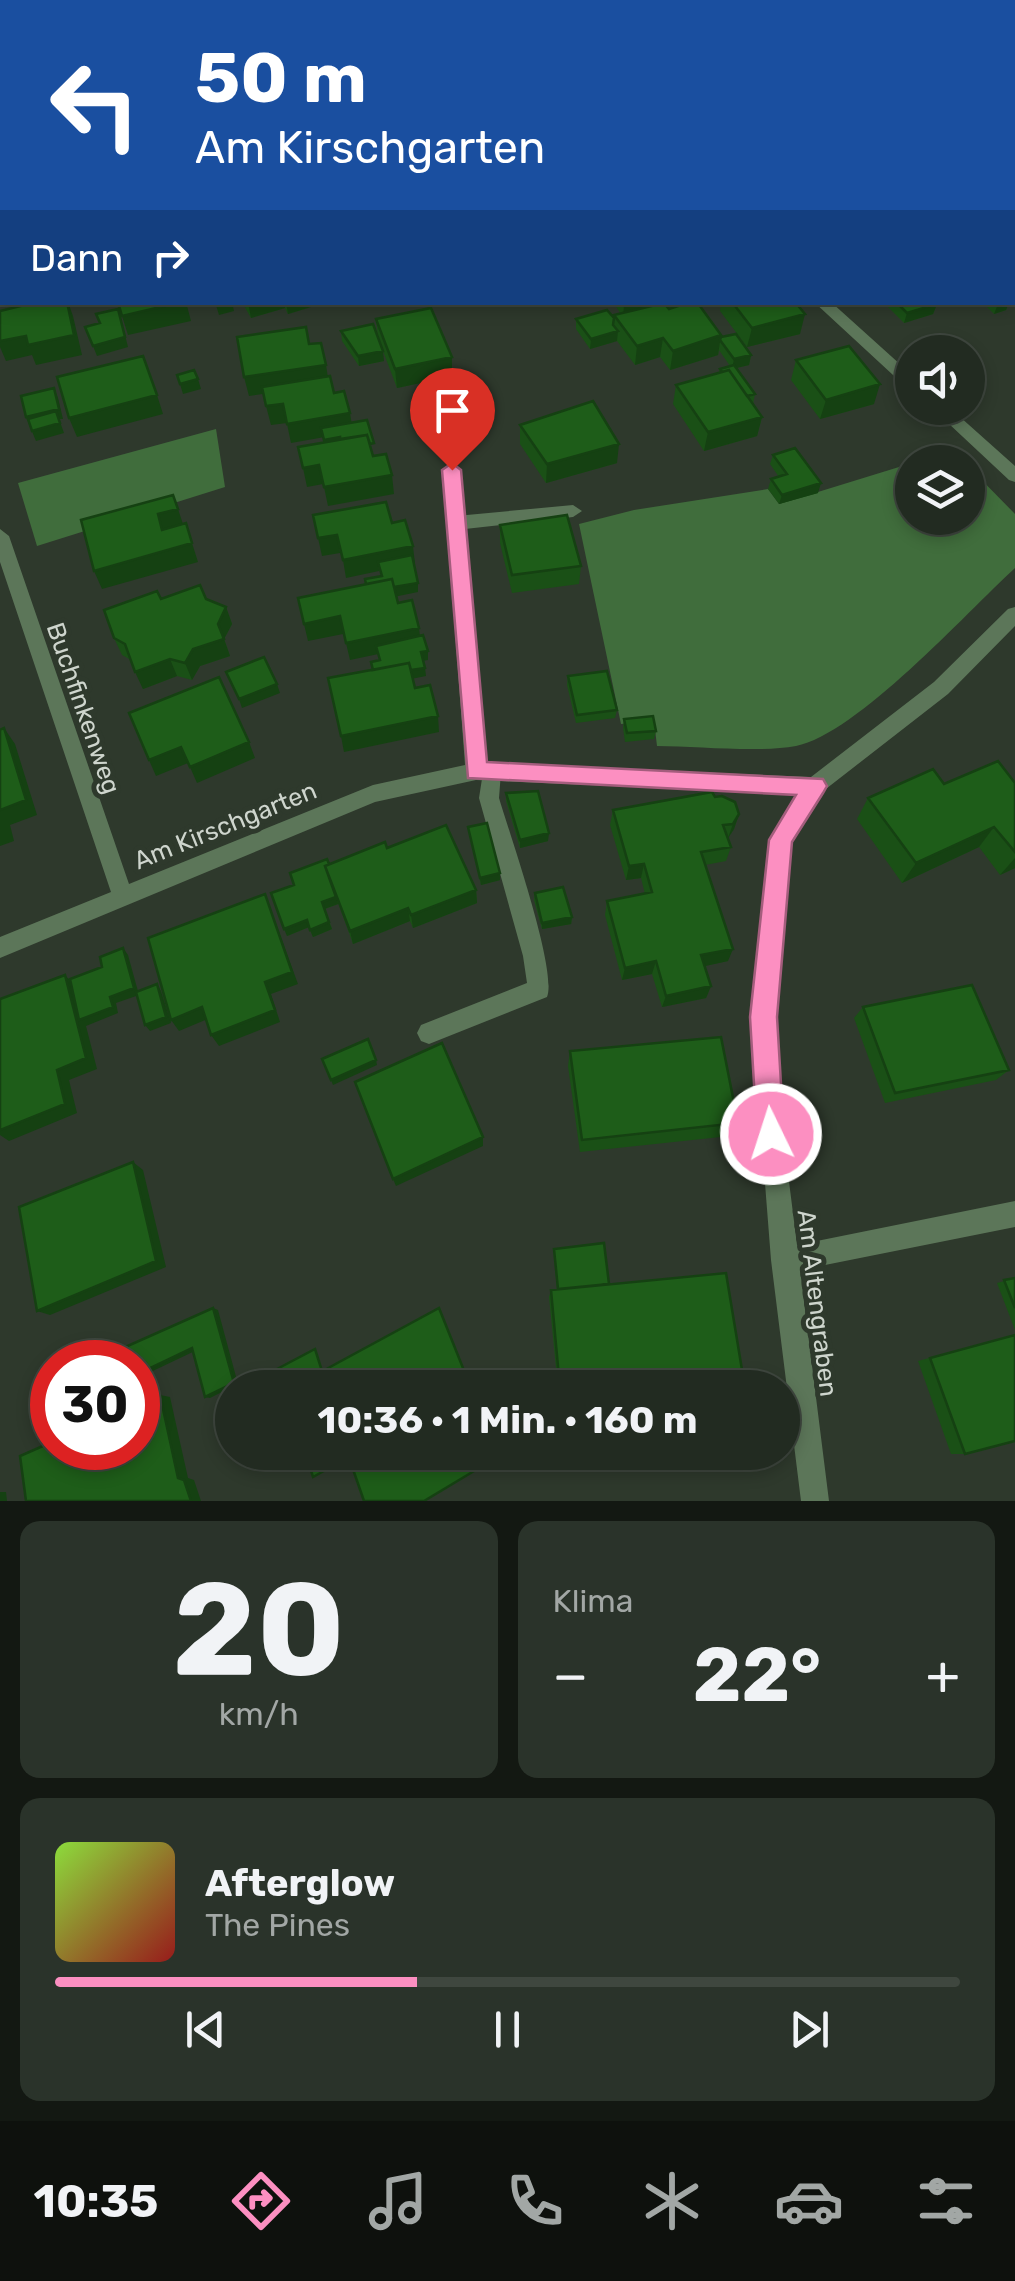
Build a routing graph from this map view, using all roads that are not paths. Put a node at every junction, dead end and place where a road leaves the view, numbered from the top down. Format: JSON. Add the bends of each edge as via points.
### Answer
{"nodes":[{"id":1,"x":62,"y":305,"type":"edge"},
{"id":2,"x":825,"y":305,"type":"edge"},
{"id":3,"x":0,"y":319,"type":"edge"},
{"id":4,"x":895,"y":368,"type":"edge"},
{"id":5,"x":959,"y":425,"type":"edge"},
{"id":6,"x":452,"y":470,"type":"dead end"},
{"id":7,"x":1015,"y":476,"type":"edge"},
{"id":8,"x":573,"y":511,"type":"dead end"},
{"id":9,"x":456,"y":523,"type":"junction"},
{"id":10,"x":0,"y":536,"type":"edge"},
{"id":11,"x":1015,"y":614,"type":"edge"},
{"id":12,"x":484,"y":771,"type":"junction"},
{"id":13,"x":815,"y":786,"type":"junction"},
{"id":14,"x":123,"y":897,"type":"junction"},
{"id":15,"x":0,"y":948,"type":"edge"},
{"id":16,"x":429,"y":1033,"type":"dead end"},
{"id":17,"x":1015,"y":1214,"type":"edge"},
{"id":18,"x":784,"y":1260,"type":"junction"},
{"id":19,"x":816,"y":1501,"type":"edge"}],
"edges":[{"from":1,"to":3,"type":"street"},
{"from":2,"to":4,"type":"street"},
{"from":5,"to":7,"type":"street"},
{"from":6,"to":9,"type":"street"},
{"from":8,"to":9,"type":"street"},
{"from":9,"to":12,"type":"street"},
{"from":10,"to":14,"type":"street","name":"Buchfinkenweg"},
{"from":11,"to":13,"type":"street","name":"Am Altengraben","via":[[941,688]]},
{"from":12,"to":13,"type":"street","name":"Am Kirschgarten"},
{"from":12,"to":14,"type":"street","name":"Am Kirschgarten","via":[[374,794]]},
{"from":12,"to":16,"type":"street","via":[[539,989]]},
{"from":13,"to":18,"type":"street","name":"Am Altengraben","via":[[780,840],[764,1017]]},
{"from":14,"to":15,"type":"street","name":"Am Kirschgarten"},
{"from":17,"to":18,"type":"street"},
{"from":18,"to":19,"type":"street","name":"Am Altengraben"}]}
